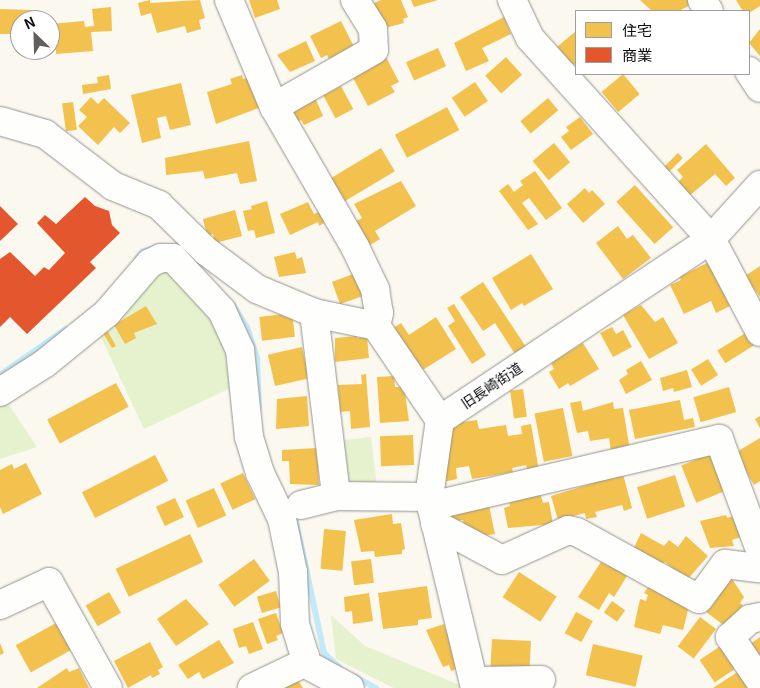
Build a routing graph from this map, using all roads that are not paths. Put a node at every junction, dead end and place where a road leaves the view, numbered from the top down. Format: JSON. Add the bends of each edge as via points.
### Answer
{"nodes":[{"id":1,"x":228,"y":0,"type":"edge"},
{"id":2,"x":355,"y":0,"type":"edge"},
{"id":3,"x":512,"y":0,"type":"edge"},
{"id":4,"x":750,"y":73,"type":"edge"},
{"id":5,"x":760,"y":88,"type":"edge"},
{"id":6,"x":274,"y":107,"type":"junction"},
{"id":7,"x":0,"y":121,"type":"edge"},
{"id":8,"x":760,"y":185,"type":"edge"},
{"id":9,"x":711,"y":239,"type":"junction"},
{"id":10,"x":206,"y":251,"type":"junction"},
{"id":11,"x":186,"y":270,"type":"junction"},
{"id":12,"x":314,"y":313,"type":"junction"},
{"id":13,"x":376,"y":326,"type":"junction"},
{"id":14,"x":760,"y":332,"type":"edge"},
{"id":15,"x":0,"y":392,"type":"edge"},
{"id":16,"x":440,"y":420,"type":"junction"},
{"id":17,"x":336,"y":496,"type":"junction"},
{"id":18,"x":301,"y":505,"type":"dead end"},
{"id":19,"x":432,"y":509,"type":"junction"},
{"id":20,"x":760,"y":550,"type":"edge"},
{"id":21,"x":760,"y":568,"type":"edge"},
{"id":22,"x":0,"y":605,"type":"edge"},
{"id":23,"x":760,"y":617,"type":"edge"},
{"id":24,"x":304,"y":663,"type":"junction"},
{"id":25,"x":541,"y":680,"type":"dead end"},
{"id":26,"x":760,"y":681,"type":"edge"},
{"id":27,"x":475,"y":684,"type":"edge"},
{"id":28,"x":108,"y":688,"type":"edge"},
{"id":29,"x":252,"y":688,"type":"edge"},
{"id":30,"x":350,"y":688,"type":"edge"}],
"edges":[{"from":1,"to":6,"type":"street"},
{"from":2,"to":6,"type":"street","via":[[373,29],[374,50]]},
{"from":3,"to":9,"type":"street","via":[[530,38]]},
{"from":4,"to":5,"type":"street"},
{"from":6,"to":13,"type":"street","via":[[355,247],[374,289],[379,313]]},
{"from":7,"to":10,"type":"street","via":[[58,141],[113,186],[159,205]]},
{"from":8,"to":9,"type":"street","name":"旧長崎街道"},
{"from":9,"to":14,"type":"street"},
{"from":9,"to":16,"type":"street","name":"旧長崎街道"},
{"from":10,"to":11,"type":"street"},
{"from":10,"to":12,"type":"street","via":[[257,289]]},
{"from":11,"to":15,"type":"street","via":[[173,258],[150,263],[107,313],[44,364]]},
{"from":11,"to":24,"type":"street","via":[[222,310],[240,350],[249,437],[260,473],[282,519],[293,572],[295,624]]},
{"from":12,"to":13,"type":"street"},
{"from":12,"to":17,"type":"street"},
{"from":13,"to":16,"type":"street"},
{"from":16,"to":19,"type":"street"},
{"from":17,"to":18,"type":"street"},
{"from":17,"to":19,"type":"street"},
{"from":19,"to":20,"type":"street","via":[[719,439]]},
{"from":19,"to":21,"type":"street","via":[[502,560],[568,530],[699,599],[725,564]]},
{"from":19,"to":27,"type":"street"},
{"from":22,"to":28,"type":"street","via":[[50,582]]},
{"from":23,"to":26,"type":"street","via":[[750,619],[730,637]]},
{"from":24,"to":29,"type":"street"},
{"from":24,"to":30,"type":"street"},
{"from":25,"to":27,"type":"street"}]}
